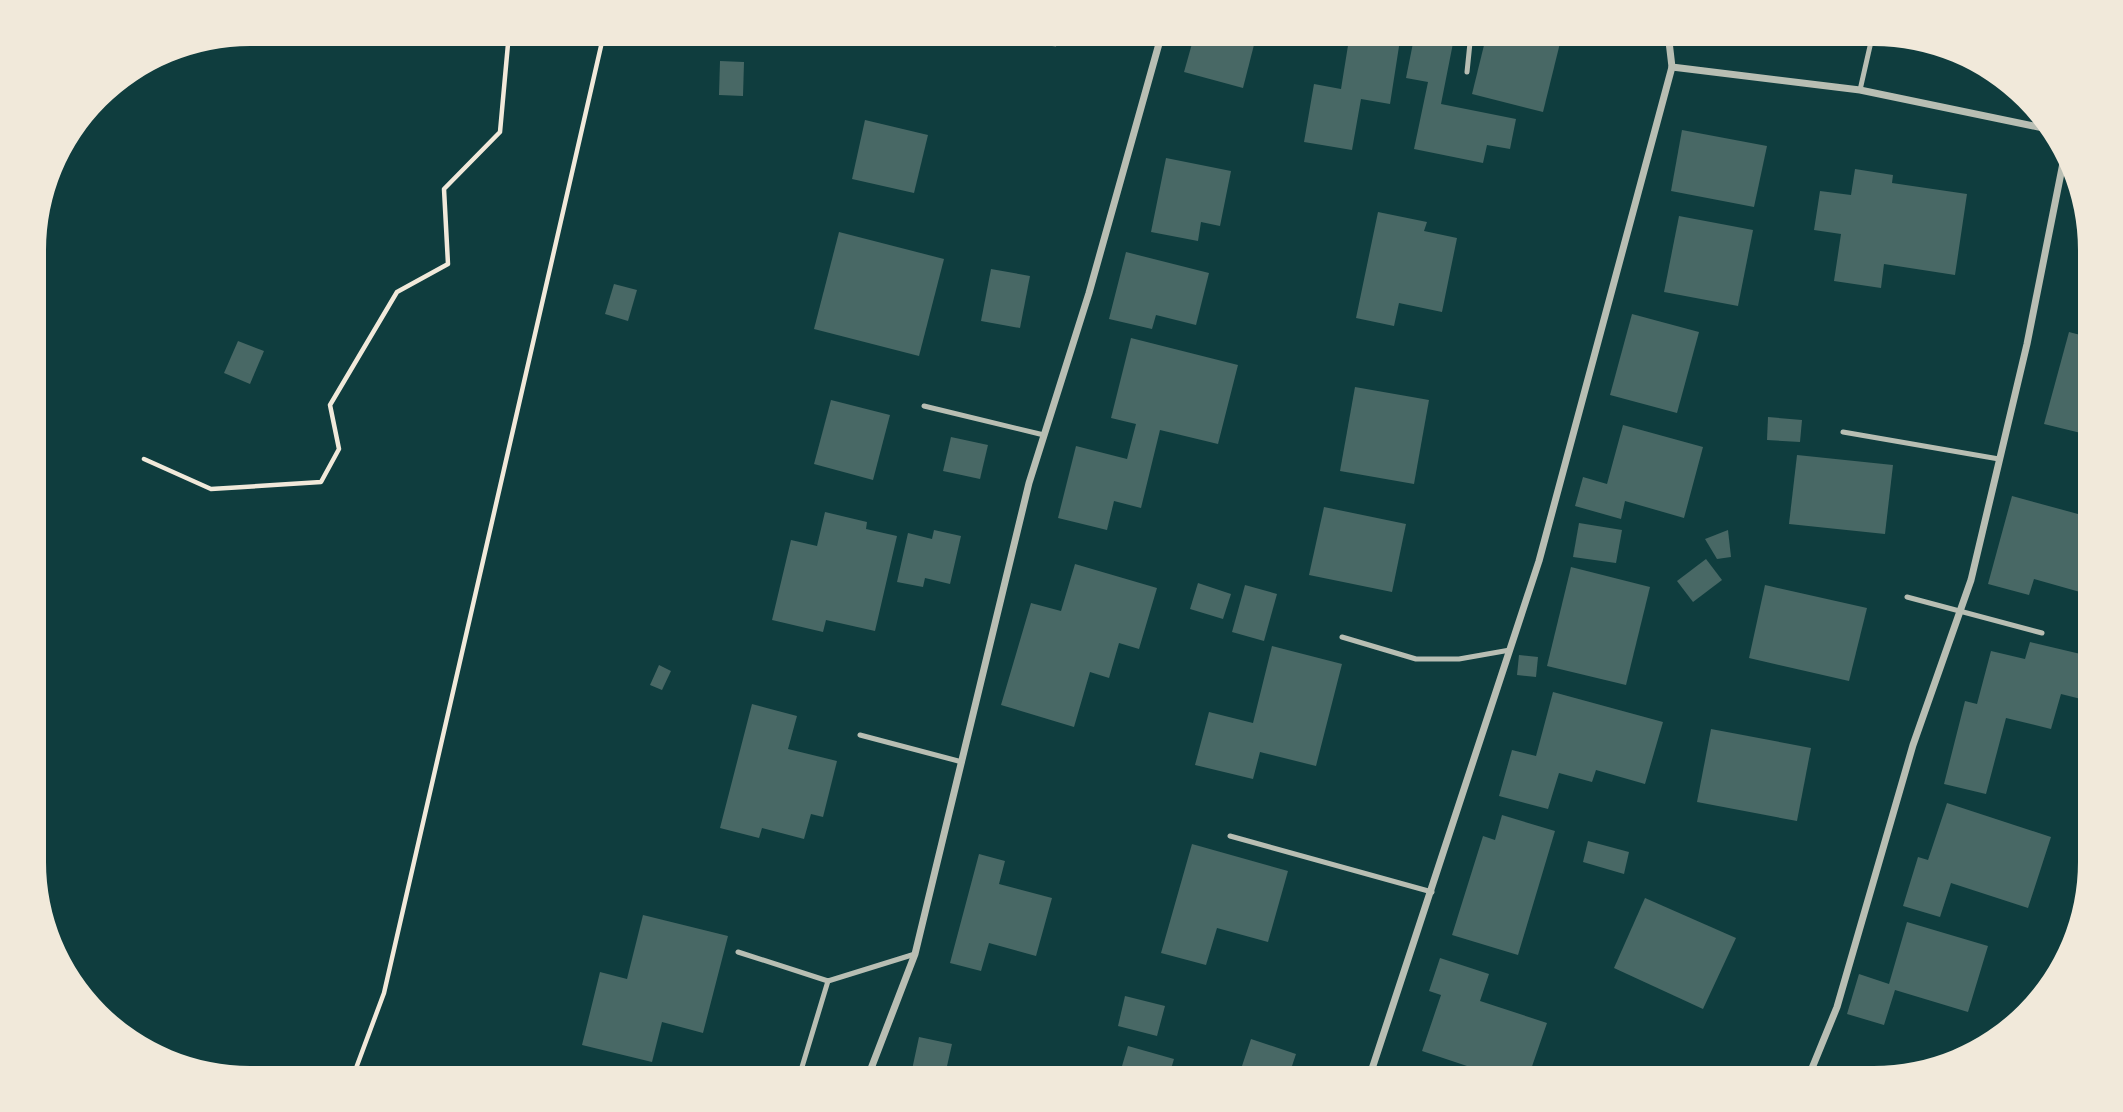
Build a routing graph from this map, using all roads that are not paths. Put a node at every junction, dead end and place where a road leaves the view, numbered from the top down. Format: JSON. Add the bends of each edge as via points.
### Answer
{"nodes":[{"id":1,"x":1157,"y":46,"type":"edge"},
{"id":2,"x":1470,"y":46,"type":"edge"},
{"id":3,"x":1670,"y":46,"type":"edge"},
{"id":4,"x":1870,"y":46,"type":"edge"},
{"id":5,"x":1672,"y":67,"type":"junction"},
{"id":6,"x":1467,"y":72,"type":"dead end"},
{"id":7,"x":1860,"y":90,"type":"junction"},
{"id":8,"x":2036,"y":126,"type":"edge"},
{"id":9,"x":2061,"y":171,"type":"edge"},
{"id":10,"x":924,"y":406,"type":"dead end"},
{"id":11,"x":1843,"y":432,"type":"dead end"},
{"id":12,"x":1044,"y":435,"type":"junction"},
{"id":13,"x":1999,"y":459,"type":"junction"},
{"id":14,"x":1907,"y":597,"type":"dead end"},
{"id":15,"x":1959,"y":613,"type":"junction"},
{"id":16,"x":2042,"y":634,"type":"dead end"},
{"id":17,"x":1342,"y":637,"type":"dead end"},
{"id":18,"x":1511,"y":650,"type":"junction"},
{"id":19,"x":860,"y":735,"type":"dead end"},
{"id":20,"x":962,"y":762,"type":"junction"},
{"id":21,"x":1230,"y":836,"type":"dead end"},
{"id":22,"x":1432,"y":892,"type":"junction"},
{"id":23,"x":738,"y":952,"type":"dead end"},
{"id":24,"x":915,"y":954,"type":"junction"},
{"id":25,"x":828,"y":981,"type":"junction"},
{"id":26,"x":802,"y":1066,"type":"dead end"},
{"id":27,"x":872,"y":1066,"type":"edge"},
{"id":28,"x":1373,"y":1066,"type":"edge"},
{"id":29,"x":1813,"y":1066,"type":"edge"}],
"edges":[{"from":1,"to":12,"type":"street"},
{"from":2,"to":6,"type":"lane"},
{"from":3,"to":5,"type":"street"},
{"from":4,"to":7,"type":"lane"},
{"from":5,"to":7,"type":"street"},
{"from":5,"to":18,"type":"street"},
{"from":7,"to":8,"type":"street"},
{"from":9,"to":13,"type":"street"},
{"from":10,"to":12,"type":"lane"},
{"from":11,"to":13,"type":"lane"},
{"from":12,"to":20,"type":"street"},
{"from":13,"to":15,"type":"street"},
{"from":14,"to":15,"type":"lane"},
{"from":15,"to":16,"type":"lane"},
{"from":15,"to":29,"type":"street","via":[[1913,745],[1837,1007]]},
{"from":17,"to":18,"type":"lane","via":[[1416,659],[1459,659]]},
{"from":18,"to":22,"type":"street"},
{"from":19,"to":20,"type":"lane"},
{"from":20,"to":24,"type":"street"},
{"from":21,"to":22,"type":"lane"},
{"from":22,"to":28,"type":"street"},
{"from":23,"to":25,"type":"lane"},
{"from":24,"to":25,"type":"lane"},
{"from":24,"to":27,"type":"street"},
{"from":25,"to":26,"type":"lane"}]}
